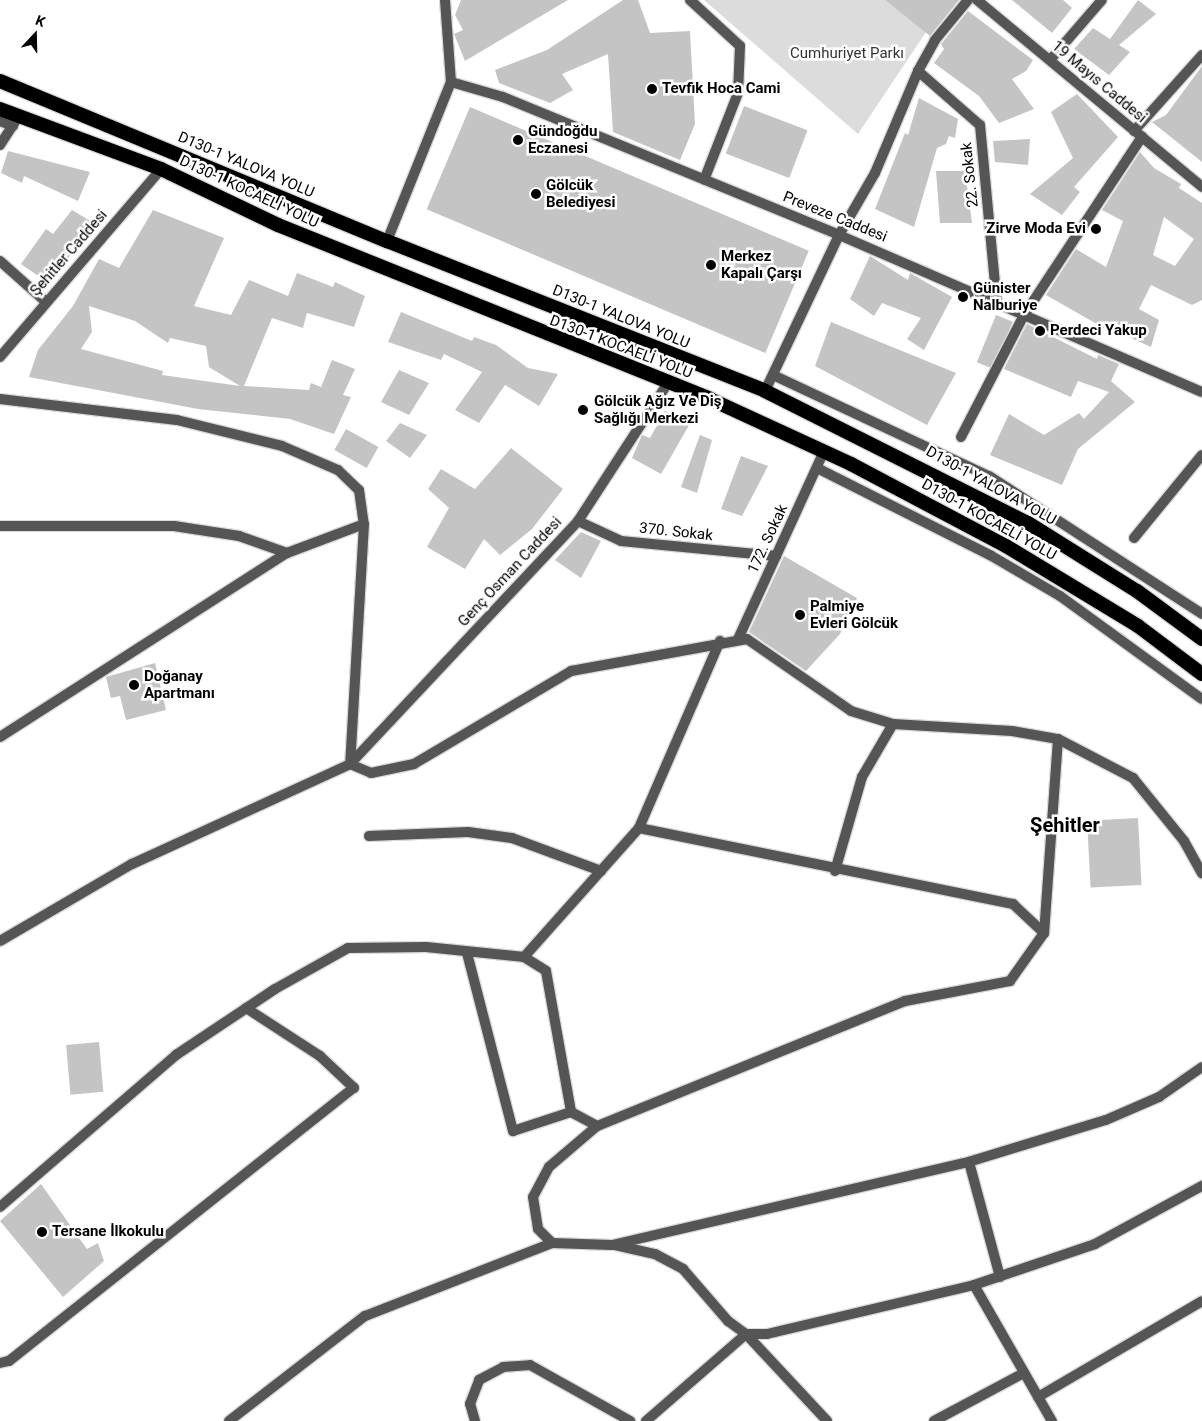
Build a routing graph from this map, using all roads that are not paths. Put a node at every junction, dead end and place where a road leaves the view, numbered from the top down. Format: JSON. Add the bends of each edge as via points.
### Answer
{"nodes":[{"id":1,"x":445,"y":0,"type":"edge"},
{"id":2,"x":690,"y":0,"type":"edge"},
{"id":3,"x":968,"y":0,"type":"edge"},
{"id":4,"x":976,"y":0,"type":"edge"},
{"id":5,"x":1095,"y":2,"type":"edge"},
{"id":6,"x":1202,"y":55,"type":"edge"},
{"id":7,"x":1050,"y":60,"type":"junction"},
{"id":8,"x":918,"y":72,"type":"junction"},
{"id":9,"x":0,"y":80,"type":"edge"},
{"id":10,"x":451,"y":82,"type":"junction"},
{"id":11,"x":0,"y":109,"type":"edge"},
{"id":12,"x":0,"y":121,"type":"edge"},
{"id":13,"x":16,"y":121,"type":"junction"},
{"id":14,"x":1138,"y":134,"type":"junction"},
{"id":15,"x":0,"y":144,"type":"edge"},
{"id":16,"x":161,"y":169,"type":"junction"},
{"id":17,"x":704,"y":180,"type":"junction"},
{"id":18,"x":1202,"y":187,"type":"edge"},
{"id":19,"x":839,"y":235,"type":"junction"},
{"id":20,"x":386,"y":241,"type":"junction"},
{"id":21,"x":0,"y":260,"type":"edge"},
{"id":22,"x":46,"y":302,"type":"junction"},
{"id":23,"x":998,"y":304,"type":"junction"},
{"id":24,"x":1024,"y":314,"type":"junction"},
{"id":25,"x":0,"y":357,"type":"edge"},
{"id":26,"x":773,"y":374,"type":"junction"},
{"id":27,"x":668,"y":383,"type":"junction"},
{"id":28,"x":765,"y":391,"type":"junction"},
{"id":29,"x":1202,"y":392,"type":"edge"},
{"id":30,"x":0,"y":399,"type":"edge"},
{"id":31,"x":961,"y":437,"type":"dead end"},
{"id":32,"x":824,"y":451,"type":"junction"},
{"id":33,"x":1202,"y":455,"type":"edge"},
{"id":34,"x":817,"y":468,"type":"junction"},
{"id":35,"x":578,"y":521,"type":"junction"},
{"id":36,"x":364,"y":524,"type":"junction"},
{"id":37,"x":0,"y":526,"type":"edge"},
{"id":38,"x":1134,"y":538,"type":"dead end"},
{"id":39,"x":288,"y":553,"type":"junction"},
{"id":40,"x":776,"y":556,"type":"junction"},
{"id":41,"x":1202,"y":614,"type":"edge"},
{"id":42,"x":738,"y":639,"type":"junction"},
{"id":43,"x":1202,"y":639,"type":"edge"},
{"id":44,"x":720,"y":641,"type":"junction"},
{"id":45,"x":1202,"y":674,"type":"edge"},
{"id":46,"x":1202,"y":699,"type":"edge"},
{"id":47,"x":894,"y":724,"type":"junction"},
{"id":48,"x":0,"y":737,"type":"edge"},
{"id":49,"x":1058,"y":739,"type":"junction"},
{"id":50,"x":350,"y":764,"type":"junction"},
{"id":51,"x":639,"y":828,"type":"junction"},
{"id":52,"x":369,"y":836,"type":"dead end"},
{"id":53,"x":835,"y":871,"type":"junction"},
{"id":54,"x":601,"y":872,"type":"junction"},
{"id":55,"x":1202,"y":873,"type":"edge"},
{"id":56,"x":1044,"y":933,"type":"junction"},
{"id":57,"x":0,"y":941,"type":"edge"},
{"id":58,"x":467,"y":953,"type":"junction"},
{"id":59,"x":524,"y":957,"type":"junction"},
{"id":60,"x":246,"y":1008,"type":"junction"},
{"id":61,"x":1202,"y":1068,"type":"edge"},
{"id":62,"x":571,"y":1112,"type":"junction"},
{"id":63,"x":597,"y":1126,"type":"junction"},
{"id":64,"x":969,"y":1162,"type":"junction"},
{"id":65,"x":1202,"y":1186,"type":"edge"},
{"id":66,"x":0,"y":1207,"type":"edge"},
{"id":67,"x":552,"y":1243,"type":"junction"},
{"id":68,"x":612,"y":1245,"type":"junction"},
{"id":69,"x":1000,"y":1276,"type":"junction"},
{"id":70,"x":974,"y":1285,"type":"junction"},
{"id":71,"x":1202,"y":1301,"type":"edge"},
{"id":72,"x":746,"y":1334,"type":"junction"},
{"id":73,"x":0,"y":1363,"type":"edge"},
{"id":74,"x":1024,"y":1373,"type":"junction"},
{"id":75,"x":1038,"y":1397,"type":"junction"},
{"id":76,"x":822,"y":1419,"type":"edge"},
{"id":77,"x":229,"y":1421,"type":"edge"},
{"id":78,"x":475,"y":1421,"type":"edge"},
{"id":79,"x":630,"y":1421,"type":"edge"},
{"id":80,"x":646,"y":1421,"type":"edge"},
{"id":81,"x":934,"y":1421,"type":"edge"},
{"id":82,"x":1052,"y":1421,"type":"edge"}],
"edges":[{"from":1,"to":10,"type":"street"},
{"from":2,"to":17,"type":"street","via":[[740,46],[738,93]]},
{"from":3,"to":8,"type":"street","via":[[935,40]]},
{"from":4,"to":7,"type":"street","name":"19 Mayıs Caddesi"},
{"from":5,"to":7,"type":"street"},
{"from":6,"to":14,"type":"street"},
{"from":7,"to":14,"type":"street","name":"19 Mayıs Caddesi"},
{"from":8,"to":19,"type":"street","via":[[875,173]]},
{"from":8,"to":23,"type":"street","name":"22. Sokak","via":[[980,125]]},
{"from":9,"to":20,"type":"highway","name":"D130-1 YALOVA YOLU"},
{"from":10,"to":17,"type":"street","name":"Preveze Caddesi","via":[[503,98]]},
{"from":10,"to":20,"type":"street"},
{"from":11,"to":13,"type":"highway","name":"D130-1 KOCAELİ YOLU"},
{"from":12,"to":13,"type":"street"},
{"from":13,"to":15,"type":"street"},
{"from":13,"to":16,"type":"highway","name":"D130-1 KOCAELİ YOLU"},
{"from":14,"to":18,"type":"street","name":"19 Mayıs Caddesi"},
{"from":14,"to":24,"type":"street"},
{"from":16,"to":22,"type":"street","name":"Şehitler Caddesi"},
{"from":16,"to":27,"type":"highway","name":"D130-1 KOCAELİ YOLU","via":[[288,229]]},
{"from":17,"to":19,"type":"street","name":"Preveze Caddesi"},
{"from":19,"to":23,"type":"street","name":"Preveze Caddesi"},
{"from":19,"to":26,"type":"street"},
{"from":20,"to":28,"type":"highway","name":"D130-1 YALOVA YOLU"},
{"from":21,"to":22,"type":"street"},
{"from":22,"to":25,"type":"street","name":"Şehitler Caddesi"},
{"from":23,"to":24,"type":"street","name":"Preveze Caddesi"},
{"from":24,"to":29,"type":"street","name":"Preveze Caddesi"},
{"from":24,"to":31,"type":"street"},
{"from":26,"to":28,"type":"street"},
{"from":26,"to":41,"type":"street","via":[[989,476]]},
{"from":27,"to":32,"type":"highway","name":"D130-1 KOCAELİ YOLU"},
{"from":27,"to":35,"type":"street","name":"Genç Osman Caddesi"},
{"from":28,"to":43,"type":"highway","name":"D130-1 YALOVA YOLU","via":[[1028,523],[1137,591]]},
{"from":30,"to":36,"type":"street","via":[[177,420],[282,446],[338,470],[359,490]]},
{"from":32,"to":34,"type":"street","name":"172. Sokak"},
{"from":32,"to":45,"type":"highway","name":"D130-1 KOCAELİ YOLU","via":[[1006,546],[1138,626]]},
{"from":33,"to":38,"type":"street"},
{"from":34,"to":40,"type":"street","name":"172. Sokak"},
{"from":34,"to":46,"type":"street","via":[[990,555],[1060,596]]},
{"from":35,"to":40,"type":"street","name":"370. Sokak","via":[[621,541]]},
{"from":35,"to":50,"type":"street","name":"Genç Osman Caddesi"},
{"from":36,"to":39,"type":"street"},
{"from":36,"to":50,"type":"street"},
{"from":37,"to":39,"type":"street","via":[[174,526],[239,536]]},
{"from":39,"to":48,"type":"street"},
{"from":40,"to":42,"type":"street","name":"172. Sokak"},
{"from":42,"to":44,"type":"street"},
{"from":42,"to":47,"type":"street","via":[[747,638],[851,711]]},
{"from":44,"to":50,"type":"street","via":[[571,671],[414,764],[371,773]]},
{"from":44,"to":51,"type":"street"},
{"from":47,"to":49,"type":"street","via":[[1012,731]]},
{"from":47,"to":53,"type":"street","via":[[862,777]]},
{"from":49,"to":55,"type":"street","via":[[1134,778],[1184,841]]},
{"from":49,"to":56,"type":"street"},
{"from":50,"to":57,"type":"street","via":[[132,864]]},
{"from":51,"to":53,"type":"street"},
{"from":51,"to":54,"type":"street"},
{"from":52,"to":54,"type":"street","via":[[468,832],[512,838]]},
{"from":53,"to":56,"type":"street","via":[[1013,904]]},
{"from":54,"to":59,"type":"street"},
{"from":56,"to":63,"type":"street","via":[[1010,981],[905,1001]]},
{"from":58,"to":59,"type":"street"},
{"from":58,"to":60,"type":"street","via":[[426,947],[348,948]]},
{"from":58,"to":62,"type":"street","via":[[513,1131]]},
{"from":59,"to":62,"type":"street","via":[[546,971]]},
{"from":60,"to":66,"type":"street","via":[[176,1055]]},
{"from":60,"to":73,"type":"street","via":[[320,1056],[354,1088],[9,1361]]},
{"from":61,"to":64,"type":"street","via":[[1159,1097],[1106,1120]]},
{"from":62,"to":63,"type":"street"},
{"from":63,"to":67,"type":"street","via":[[549,1167],[534,1197],[538,1229]]},
{"from":64,"to":68,"type":"street"},
{"from":64,"to":69,"type":"street"},
{"from":65,"to":69,"type":"street","via":[[1095,1244]]},
{"from":67,"to":68,"type":"street"},
{"from":67,"to":77,"type":"street","via":[[365,1316]]},
{"from":68,"to":72,"type":"street","via":[[656,1254],[683,1270]]},
{"from":69,"to":70,"type":"street"},
{"from":70,"to":72,"type":"street","via":[[767,1334]]},
{"from":70,"to":74,"type":"street"},
{"from":71,"to":75,"type":"street"},
{"from":72,"to":76,"type":"street"},
{"from":72,"to":80,"type":"street"},
{"from":74,"to":75,"type":"street"},
{"from":74,"to":81,"type":"street"},
{"from":75,"to":82,"type":"street"},
{"from":78,"to":79,"type":"street","via":[[470,1404],[479,1380],[503,1367],[530,1365]]}]}
